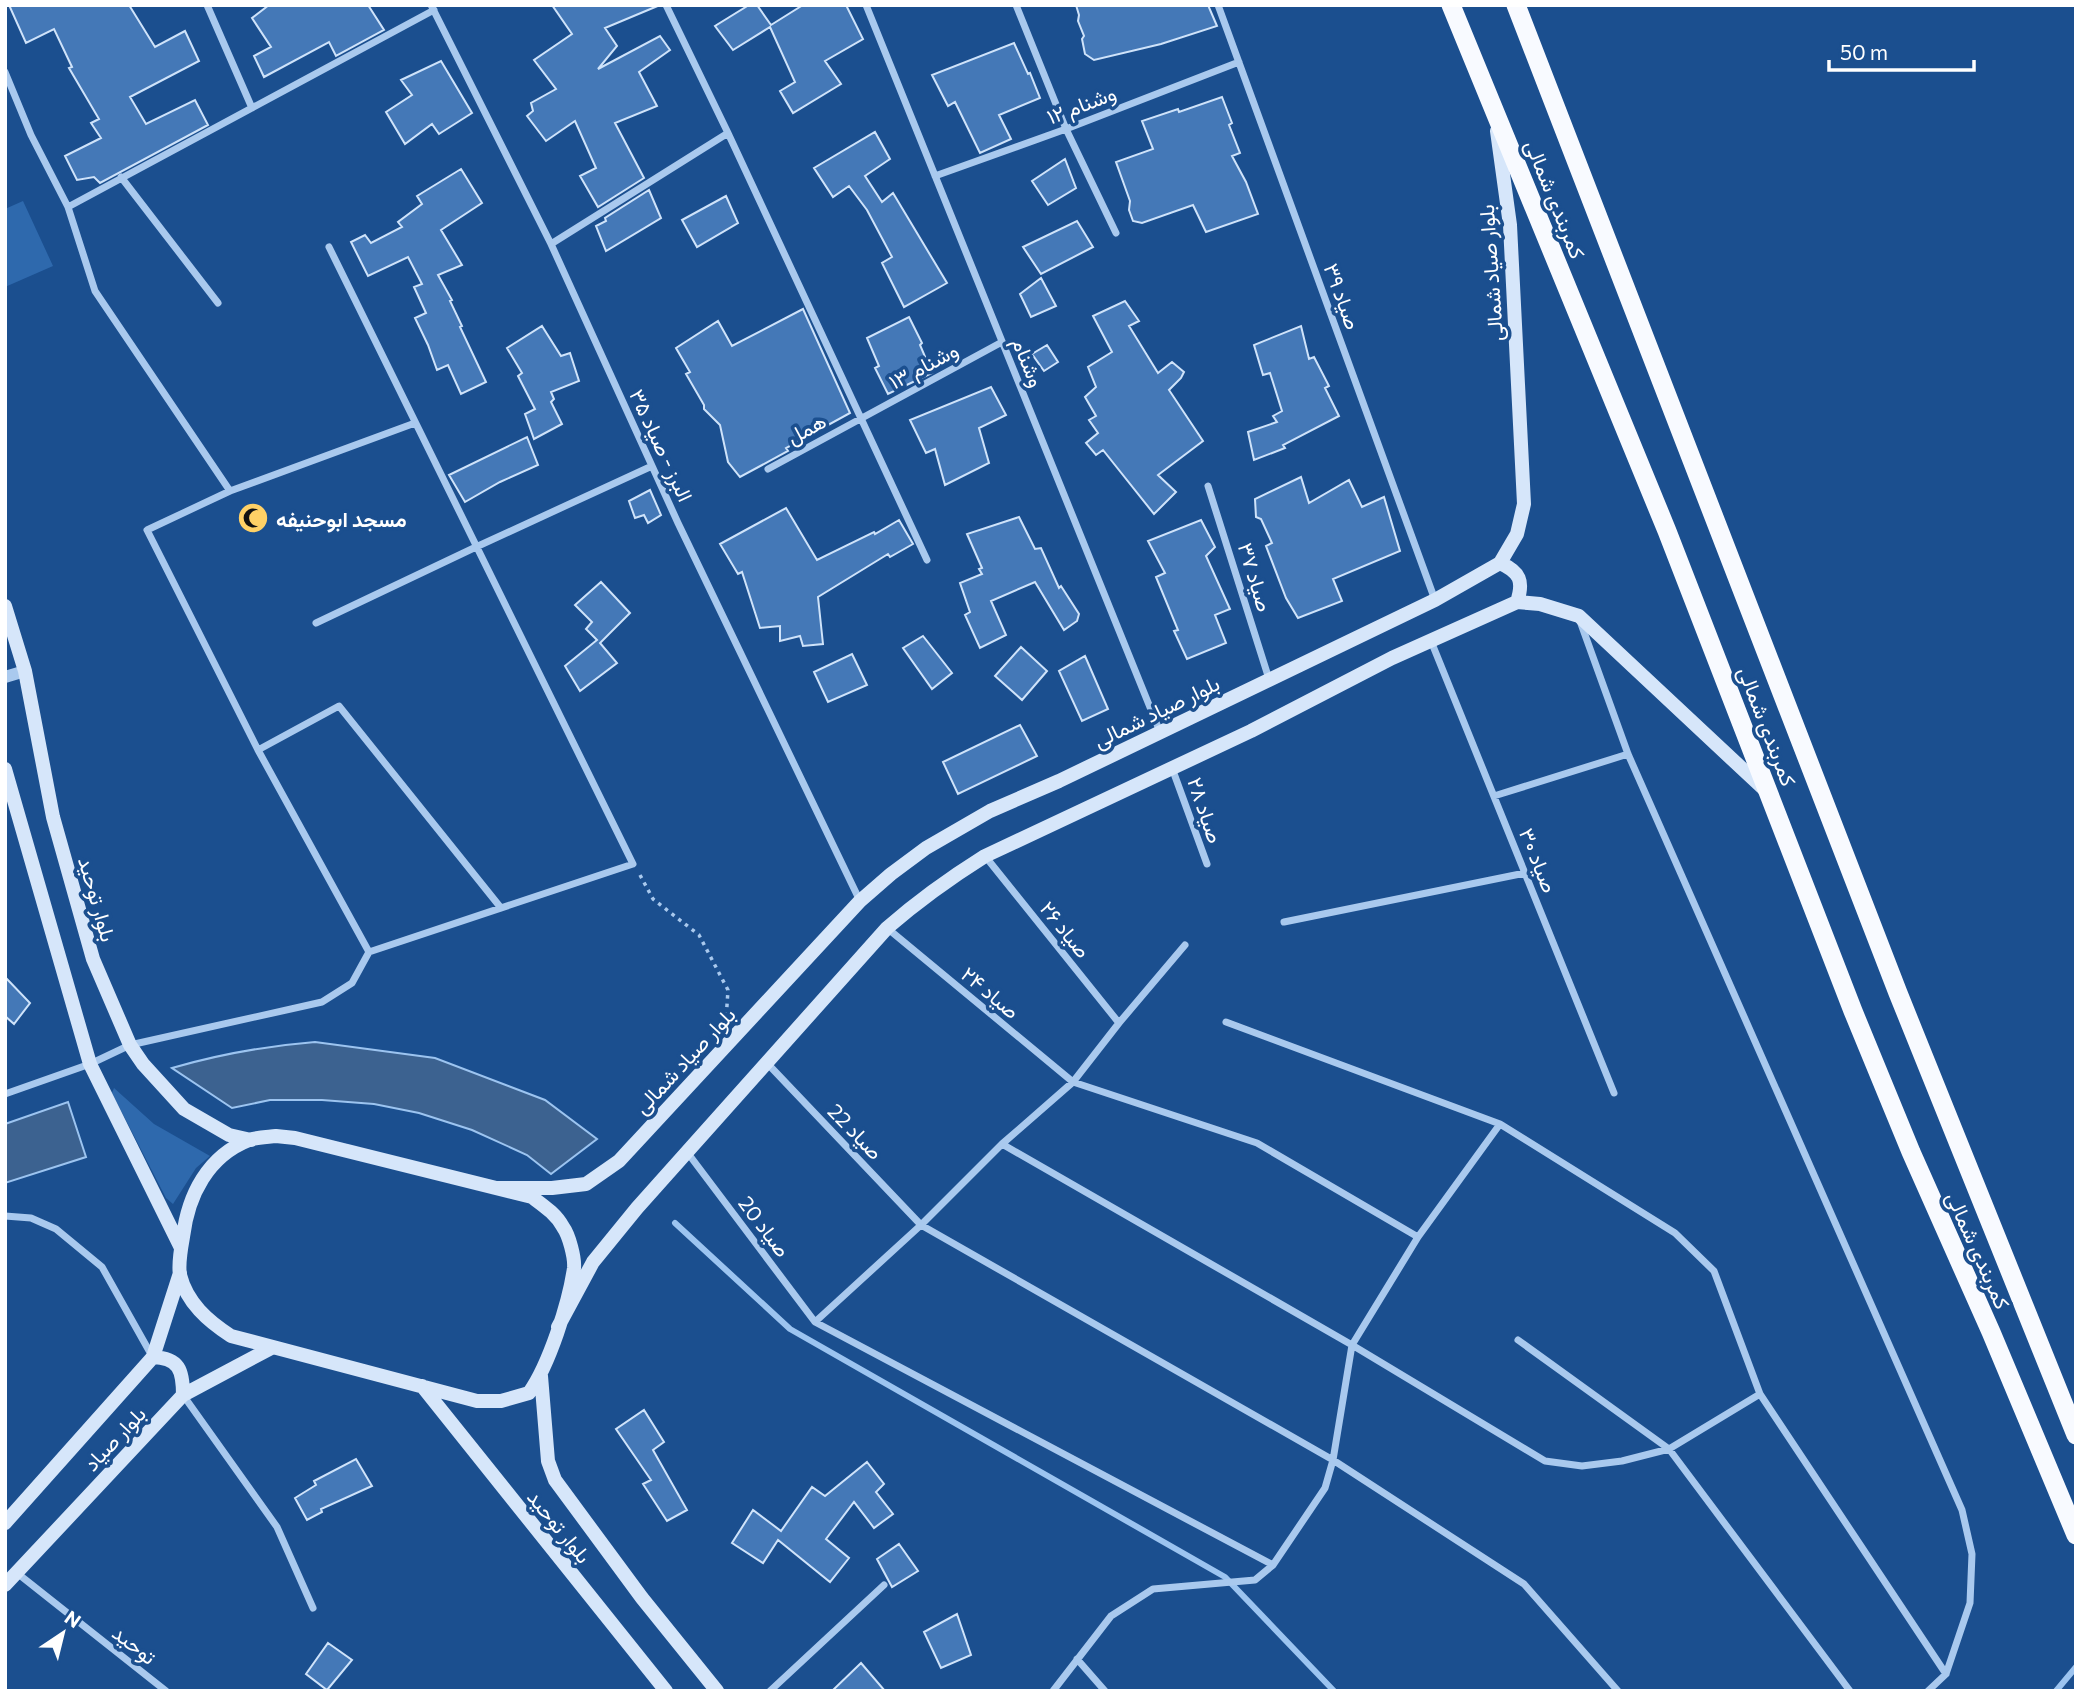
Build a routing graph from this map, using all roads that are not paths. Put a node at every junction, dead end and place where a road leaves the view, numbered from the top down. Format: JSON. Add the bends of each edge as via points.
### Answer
{"nodes":[{"id":1,"x":206,"y":5,"type":"edge"},
{"id":2,"x":666,"y":5,"type":"edge"},
{"id":3,"x":866,"y":5,"type":"edge"},
{"id":4,"x":1016,"y":5,"type":"edge"},
{"id":5,"x":1218,"y":5,"type":"edge"},
{"id":6,"x":1451,"y":5,"type":"edge"},
{"id":7,"x":1517,"y":5,"type":"edge"},
{"id":8,"x":433,"y":8,"type":"edge"},
{"id":9,"x":1239,"y":62,"type":"junction"},
{"id":10,"x":5,"y":72,"type":"edge"},
{"id":11,"x":252,"y":108,"type":"junction"},
{"id":12,"x":1494,"y":108,"type":"junction"},
{"id":13,"x":1066,"y":129,"type":"junction"},
{"id":14,"x":728,"y":133,"type":"junction"},
{"id":15,"x":935,"y":176,"type":"junction"},
{"id":16,"x":121,"y":177,"type":"junction"},
{"id":17,"x":68,"y":207,"type":"junction"},
{"id":18,"x":1116,"y":233,"type":"dead end"},
{"id":19,"x":551,"y":244,"type":"junction"},
{"id":20,"x":329,"y":247,"type":"dead end"},
{"id":21,"x":218,"y":303,"type":"dead end"},
{"id":22,"x":1002,"y":342,"type":"junction"},
{"id":23,"x":861,"y":418,"type":"junction"},
{"id":24,"x":415,"y":423,"type":"junction"},
{"id":25,"x":652,"y":466,"type":"junction"},
{"id":26,"x":768,"y":469,"type":"dead end"},
{"id":27,"x":1208,"y":486,"type":"dead end"},
{"id":28,"x":230,"y":491,"type":"junction"},
{"id":29,"x":476,"y":547,"type":"junction"},
{"id":30,"x":927,"y":560,"type":"dead end"},
{"id":31,"x":1500,"y":563,"type":"junction"},
{"id":32,"x":1435,"y":600,"type":"junction"},
{"id":33,"x":1517,"y":602,"type":"junction"},
{"id":34,"x":5,"y":606,"type":"edge"},
{"id":35,"x":1579,"y":617,"type":"junction"},
{"id":36,"x":316,"y":623,"type":"dead end"},
{"id":37,"x":1431,"y":640,"type":"junction"},
{"id":38,"x":25,"y":671,"type":"junction"},
{"id":39,"x":5,"y":677,"type":"edge"},
{"id":40,"x":1269,"y":679,"type":"junction"},
{"id":41,"x":1160,"y":732,"type":"junction"},
{"id":42,"x":258,"y":750,"type":"junction"},
{"id":43,"x":1628,"y":754,"type":"junction"},
{"id":44,"x":1172,"y":767,"type":"junction"},
{"id":45,"x":5,"y":769,"type":"edge"},
{"id":46,"x":1770,"y":794,"type":"junction"},
{"id":47,"x":1494,"y":796,"type":"junction"},
{"id":48,"x":985,"y":856,"type":"junction"},
{"id":49,"x":1206,"y":864,"type":"dead end"},
{"id":50,"x":1525,"y":873,"type":"junction"},
{"id":51,"x":860,"y":901,"type":"junction"},
{"id":52,"x":501,"y":908,"type":"junction"},
{"id":53,"x":1284,"y":922,"type":"dead end"},
{"id":54,"x":887,"y":928,"type":"junction"},
{"id":55,"x":1185,"y":945,"type":"dead end"},
{"id":56,"x":369,"y":952,"type":"junction"},
{"id":57,"x":1226,"y":1022,"type":"dead end"},
{"id":58,"x":1119,"y":1023,"type":"junction"},
{"id":59,"x":130,"y":1045,"type":"junction"},
{"id":60,"x":766,"y":1062,"type":"junction"},
{"id":61,"x":90,"y":1064,"type":"junction"},
{"id":62,"x":1073,"y":1082,"type":"junction"},
{"id":63,"x":1614,"y":1093,"type":"dead end"},
{"id":64,"x":5,"y":1094,"type":"edge"},
{"id":65,"x":1500,"y":1124,"type":"junction"},
{"id":66,"x":251,"y":1140,"type":"junction"},
{"id":67,"x":1002,"y":1144,"type":"junction"},
{"id":68,"x":687,"y":1152,"type":"junction"},
{"id":69,"x":496,"y":1188,"type":"junction"},
{"id":70,"x":5,"y":1216,"type":"edge"},
{"id":71,"x":921,"y":1225,"type":"junction"},
{"id":72,"x":1418,"y":1237,"type":"junction"},
{"id":73,"x":181,"y":1248,"type":"junction"},
{"id":74,"x":180,"y":1273,"type":"junction"},
{"id":75,"x":815,"y":1322,"type":"junction"},
{"id":76,"x":558,"y":1327,"type":"junction"},
{"id":77,"x":1518,"y":1340,"type":"dead end"},
{"id":78,"x":1352,"y":1345,"type":"junction"},
{"id":79,"x":272,"y":1347,"type":"junction"},
{"id":80,"x":152,"y":1357,"type":"junction"},
{"id":81,"x":541,"y":1376,"type":"junction"},
{"id":82,"x":422,"y":1386,"type":"junction"},
{"id":83,"x":1760,"y":1394,"type":"junction"},
{"id":84,"x":183,"y":1395,"type":"junction"},
{"id":85,"x":2076,"y":1435,"type":"edge"},
{"id":86,"x":1669,"y":1449,"type":"junction"},
{"id":87,"x":1333,"y":1460,"type":"junction"},
{"id":88,"x":5,"y":1523,"type":"edge"},
{"id":89,"x":2076,"y":1535,"type":"edge"},
{"id":90,"x":1273,"y":1565,"type":"junction"},
{"id":91,"x":16,"y":1572,"type":"junction"},
{"id":92,"x":5,"y":1585,"type":"edge"},
{"id":93,"x":884,"y":1585,"type":"dead end"},
{"id":94,"x":313,"y":1608,"type":"dead end"},
{"id":95,"x":1077,"y":1659,"type":"junction"},
{"id":96,"x":1946,"y":1674,"type":"junction"},
{"id":97,"x":166,"y":1691,"type":"edge"},
{"id":98,"x":666,"y":1691,"type":"edge"},
{"id":99,"x":717,"y":1691,"type":"edge"},
{"id":100,"x":770,"y":1691,"type":"edge"},
{"id":101,"x":1052,"y":1691,"type":"edge"},
{"id":102,"x":1105,"y":1691,"type":"edge"},
{"id":103,"x":1618,"y":1691,"type":"edge"},
{"id":104,"x":1850,"y":1691,"type":"edge"},
{"id":105,"x":1928,"y":1691,"type":"edge"}],
"edges":[{"from":1,"to":11,"type":"street"},
{"from":2,"to":14,"type":"street"},
{"from":3,"to":15,"type":"street","name":"وشنام"},
{"from":4,"to":13,"type":"street"},
{"from":5,"to":9,"type":"street","name":"صیاد ۳۹"},
{"from":6,"to":12,"type":"highway","name":"کمربندی شمالی"},
{"from":7,"to":85,"type":"highway","via":[[1898,993]]},
{"from":8,"to":11,"type":"street"},
{"from":8,"to":19,"type":"street","name":"البرز - صیاد ۳۵"},
{"from":9,"to":13,"type":"street","name":"وشنام ۱۲"},
{"from":9,"to":32,"type":"street","name":"صیاد ۳۹"},
{"from":10,"to":17,"type":"street"},
{"from":11,"to":16,"type":"street"},
{"from":12,"to":31,"type":"main road","name":"بلوار صیاد شمالی","via":[[1510,225],[1524,503],[1517,534]]},
{"from":12,"to":46,"type":"highway","name":"کمربندی شمالی"},
{"from":13,"to":15,"type":"street","name":"وشنام ۱۲"},
{"from":13,"to":18,"type":"street"},
{"from":14,"to":19,"type":"street"},
{"from":14,"to":23,"type":"street"},
{"from":15,"to":22,"type":"street","name":"وشنام"},
{"from":16,"to":17,"type":"street"},
{"from":16,"to":21,"type":"street"},
{"from":17,"to":28,"type":"street","via":[[95,291]]},
{"from":19,"to":25,"type":"street","name":"البرز - صیاد ۳۵"},
{"from":20,"to":24,"type":"street"},
{"from":22,"to":23,"type":"street","name":"وشنام ۱۳"},
{"from":22,"to":41,"type":"street","name":"وشنام"},
{"from":23,"to":26,"type":"street","name":"همل"},
{"from":23,"to":30,"type":"street"},
{"from":24,"to":28,"type":"street"},
{"from":24,"to":29,"type":"street"},
{"from":25,"to":29,"type":"street"},
{"from":25,"to":51,"type":"street","name":"البرز - صیاد ۳۵"},
{"from":27,"to":40,"type":"street","name":"صیاد ۳۷"},
{"from":28,"to":42,"type":"street","via":[[147,530]]},
{"from":29,"to":36,"type":"street"},
{"from":29,"to":52,"type":"street","via":[[633,864]]},
{"from":31,"to":32,"type":"main road","name":"بلوار صیاد شمالی"},
{"from":31,"to":33,"type":"main road","via":[[1519,578]]},
{"from":32,"to":40,"type":"main road","name":"بلوار صیاد شمالی"},
{"from":33,"to":35,"type":"main road"},
{"from":33,"to":37,"type":"main road"},
{"from":34,"to":38,"type":"main road","name":"بلوار توحید"},
{"from":35,"to":43,"type":"street"},
{"from":35,"to":46,"type":"main road"},
{"from":37,"to":44,"type":"main road"},
{"from":37,"to":47,"type":"street","name":"صیاد ۳۰"},
{"from":38,"to":39,"type":"street"},
{"from":38,"to":59,"type":"main road","name":"بلوار توحید","via":[[53,817],[93,959]]},
{"from":40,"to":41,"type":"main road","name":"بلوار صیاد شمالی"},
{"from":41,"to":51,"type":"main road","name":"بلوار صیاد شمالی","via":[[990,811],[926,848]]},
{"from":42,"to":52,"type":"street","via":[[339,706]]},
{"from":42,"to":56,"type":"street"},
{"from":43,"to":47,"type":"street"},
{"from":43,"to":96,"type":"street","via":[[1962,1510],[1972,1554],[1970,1603]]},
{"from":44,"to":48,"type":"main road"},
{"from":44,"to":49,"type":"street","name":"صیاد ۲۸"},
{"from":45,"to":61,"type":"main road"},
{"from":46,"to":89,"type":"highway","name":"کمربندی شمالی","via":[[1911,1153]]},
{"from":47,"to":50,"type":"street","name":"صیاد ۳۰"},
{"from":48,"to":54,"type":"main road"},
{"from":48,"to":58,"type":"street","name":"صیاد ۲۶"},
{"from":50,"to":53,"type":"street"},
{"from":50,"to":63,"type":"street","name":"صیاد ۳۰"},
{"from":51,"to":69,"type":"main road","name":"بلوار صیاد شمالی","via":[[619,1161],[586,1184]]},
{"from":52,"to":56,"type":"street"},
{"from":54,"to":60,"type":"main road"},
{"from":54,"to":62,"type":"street","name":"صیاد ۲۴"},
{"from":55,"to":58,"type":"street"},
{"from":56,"to":59,"type":"street","via":[[352,982],[322,1002]]},
{"from":57,"to":65,"type":"street"},
{"from":58,"to":62,"type":"street"},
{"from":59,"to":61,"type":"street"},
{"from":59,"to":66,"type":"main road","name":"بلوار توحید","via":[[184,1109],[229,1135]]},
{"from":60,"to":68,"type":"main road"},
{"from":60,"to":71,"type":"street","name":"صیاد 22"},
{"from":61,"to":64,"type":"street"},
{"from":61,"to":73,"type":"main road"},
{"from":62,"to":67,"type":"street"},
{"from":62,"to":72,"type":"street","via":[[1257,1143]]},
{"from":65,"to":72,"type":"street"},
{"from":65,"to":83,"type":"street","via":[[1675,1233],[1714,1271]]},
{"from":66,"to":69,"type":"main road","via":[[295,1138]]},
{"from":66,"to":73,"type":"main road","via":[[220,1156],[202,1178],[189,1206]]},
{"from":67,"to":71,"type":"street"},
{"from":67,"to":78,"type":"street"},
{"from":68,"to":75,"type":"street","name":"صیاد 20"},
{"from":68,"to":76,"type":"main road","via":[[593,1262]]},
{"from":69,"to":76,"type":"main road","via":[[532,1197],[564,1227],[575,1265]]},
{"from":70,"to":80,"type":"street","via":[[31,1218],[56,1229],[102,1267]]},
{"from":71,"to":75,"type":"street"},
{"from":71,"to":87,"type":"street","name":"صیاد 22"},
{"from":72,"to":78,"type":"street"},
{"from":73,"to":74,"type":"main road"},
{"from":74,"to":79,"type":"main road","via":[[194,1304],[215,1325],[231,1336]]},
{"from":74,"to":80,"type":"main road","name":"بلوار صیاد"},
{"from":75,"to":90,"type":"street"},
{"from":76,"to":81,"type":"main road"},
{"from":77,"to":86,"type":"street"},
{"from":78,"to":86,"type":"street","via":[[1545,1461],[1582,1466]]},
{"from":78,"to":87,"type":"street"},
{"from":79,"to":82,"type":"main road"},
{"from":79,"to":84,"type":"main road","name":"بلوار صیاد"},
{"from":80,"to":84,"type":"main road","via":[[167,1357],[178,1366]]},
{"from":80,"to":88,"type":"main road","name":"بلوار صیاد"},
{"from":81,"to":82,"type":"main road","via":[[529,1393],[500,1401],[477,1401]]},
{"from":81,"to":99,"type":"main road","name":"بلوار توحید","via":[[548,1461],[555,1480]]},
{"from":82,"to":98,"type":"main road","name":"بلوار توحید"},
{"from":83,"to":86,"type":"street"},
{"from":83,"to":96,"type":"street"},
{"from":84,"to":91,"type":"main road","name":"بلوار صیاد"},
{"from":84,"to":94,"type":"street","via":[[277,1527]]},
{"from":86,"to":104,"type":"street"},
{"from":87,"to":90,"type":"street","via":[[1325,1488]]},
{"from":87,"to":103,"type":"street","name":"صیاد 22","via":[[1524,1584]]},
{"from":90,"to":95,"type":"street","via":[[1255,1580],[1153,1589],[1111,1616]]},
{"from":91,"to":92,"type":"main road","name":"بلوار صیاد"},
{"from":91,"to":97,"type":"street","name":"توحید"},
{"from":93,"to":100,"type":"street"},
{"from":95,"to":101,"type":"street"},
{"from":95,"to":102,"type":"street"},
{"from":96,"to":105,"type":"street"}]}
